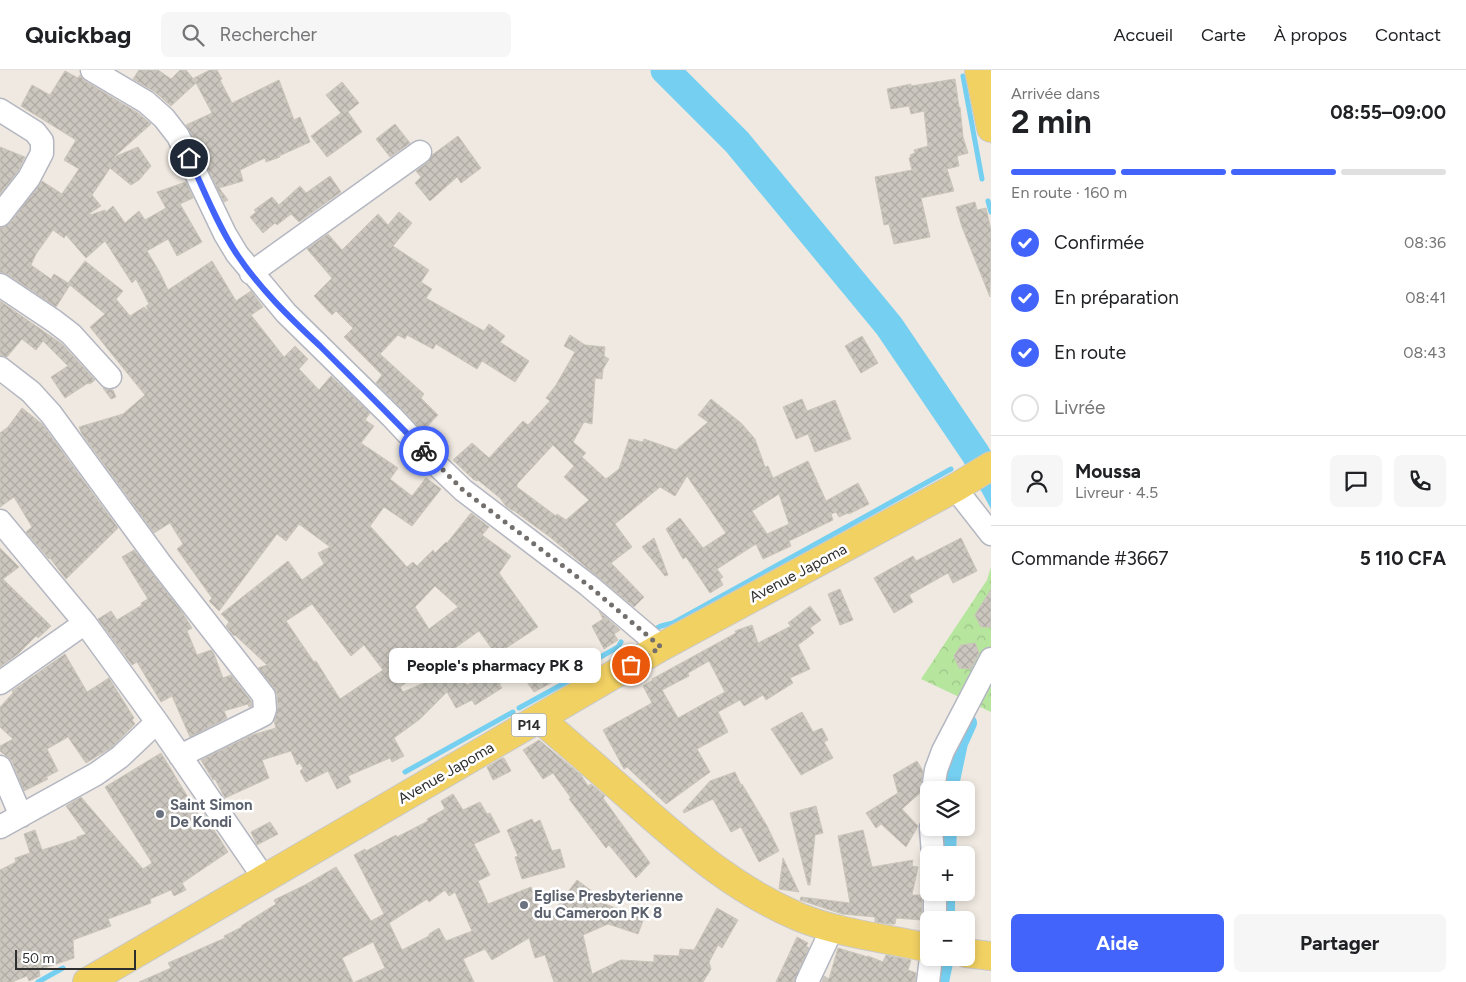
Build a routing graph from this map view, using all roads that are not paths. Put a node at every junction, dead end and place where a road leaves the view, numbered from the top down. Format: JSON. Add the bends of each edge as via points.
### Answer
{"nodes":[{"id":1,"x":92,"y":70,"type":"edge"},
{"id":2,"x":980,"y":70,"type":"edge"},
{"id":3,"x":0,"y":110,"type":"edge"},
{"id":4,"x":991,"y":126,"type":"edge"},
{"id":5,"x":420,"y":152,"type":"dead end"},
{"id":6,"x":0,"y":215,"type":"edge"},
{"id":7,"x":251,"y":273,"type":"junction"},
{"id":8,"x":0,"y":285,"type":"edge"},
{"id":9,"x":0,"y":368,"type":"edge"},
{"id":10,"x":110,"y":377,"type":"dead end"},
{"id":11,"x":974,"y":476,"type":"edge"},
{"id":12,"x":0,"y":522,"type":"edge"},
{"id":13,"x":991,"y":534,"type":"edge"},
{"id":14,"x":85,"y":624,"type":"junction"},
{"id":15,"x":661,"y":647,"type":"junction"},
{"id":16,"x":991,"y":659,"type":"edge"},
{"id":17,"x":0,"y":683,"type":"edge"},
{"id":18,"x":540,"y":719,"type":"junction"},
{"id":19,"x":158,"y":722,"type":"junction"},
{"id":20,"x":180,"y":756,"type":"junction"},
{"id":21,"x":0,"y":766,"type":"edge"},
{"id":22,"x":935,"y":781,"type":"edge"},
{"id":23,"x":21,"y":816,"type":"junction"},
{"id":24,"x":0,"y":827,"type":"edge"},
{"id":25,"x":264,"y":878,"type":"junction"},
{"id":26,"x":832,"y":929,"type":"junction"},
{"id":27,"x":920,"y":946,"type":"edge"},
{"id":28,"x":929,"y":966,"type":"edge"},
{"id":29,"x":87,"y":982,"type":"edge"},
{"id":30,"x":807,"y":982,"type":"edge"},
{"id":31,"x":928,"y":982,"type":"edge"}],
"edges":[{"from":1,"to":7,"type":"street","via":[[146,102],[164,118],[178,136],[225,234]]},
{"from":2,"to":4,"type":"main road"},
{"from":3,"to":6,"type":"street","via":[[35,132],[42,141],[42,153],[28,178]]},
{"from":5,"to":7,"type":"street"},
{"from":7,"to":15,"type":"street","via":[[286,313],[463,490],[588,585]]},
{"from":8,"to":10,"type":"street","via":[[70,334]]},
{"from":9,"to":20,"type":"street","via":[[31,392],[51,414],[160,563],[264,696],[263,715]]},
{"from":11,"to":13,"type":"street"},
{"from":11,"to":15,"type":"main road","name":"Avenue Japoma","number":"P14"},
{"from":12,"to":14,"type":"street"},
{"from":14,"to":17,"type":"street"},
{"from":14,"to":19,"type":"street"},
{"from":15,"to":18,"type":"main road","name":"Avenue Japoma","number":"P14"},
{"from":16,"to":22,"type":"street","via":[[942,751]]},
{"from":18,"to":25,"type":"main road","name":"Avenue Japoma","number":"P14"},
{"from":18,"to":26,"type":"main road","via":[[696,855],[725,876],[763,900]]},
{"from":19,"to":20,"type":"street"},
{"from":19,"to":23,"type":"street","via":[[109,766]]},
{"from":20,"to":25,"type":"street"},
{"from":21,"to":23,"type":"street"},
{"from":23,"to":24,"type":"street"},
{"from":25,"to":29,"type":"main road","name":"Avenue Japoma","number":"P14"},
{"from":26,"to":27,"type":"main road"},
{"from":26,"to":30,"type":"street"},
{"from":28,"to":31,"type":"street"}]}
